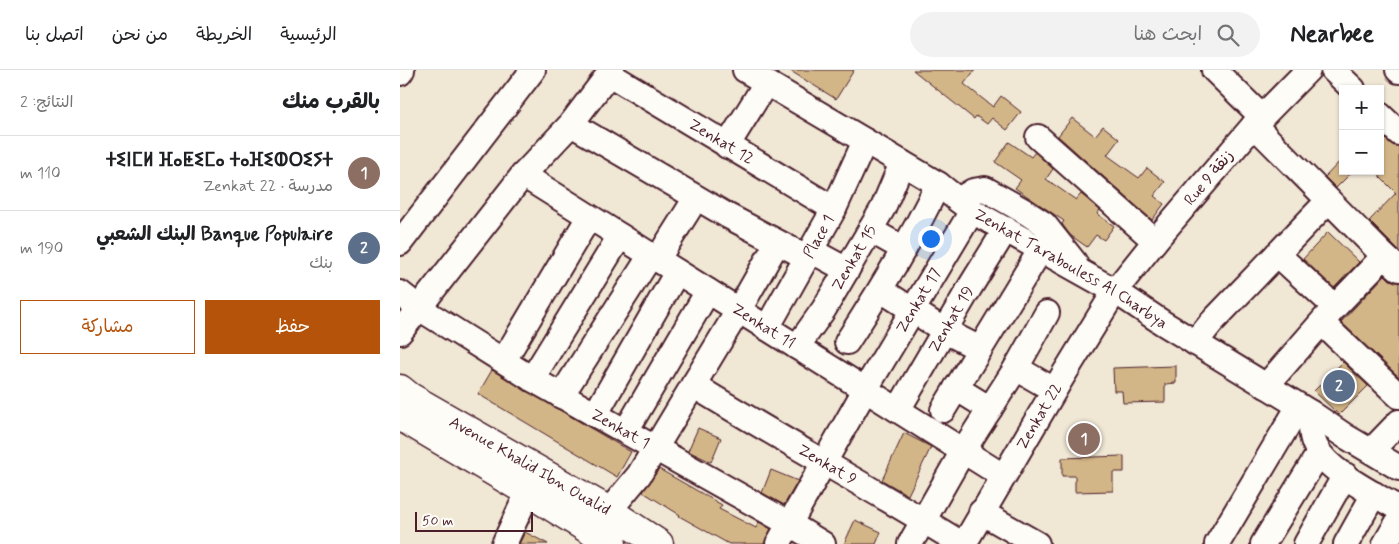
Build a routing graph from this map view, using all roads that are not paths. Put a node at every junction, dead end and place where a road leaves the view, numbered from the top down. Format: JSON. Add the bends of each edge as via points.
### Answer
{"nodes":[{"id":1,"x":533,"y":70,"type":"edge"},
{"id":2,"x":745,"y":70,"type":"edge"},
{"id":3,"x":1214,"y":70,"type":"edge"},
{"id":4,"x":1333,"y":70,"type":"edge"},
{"id":5,"x":1306,"y":71,"type":"edge"},
{"id":6,"x":610,"y":72,"type":"edge"},
{"id":7,"x":766,"y":83,"type":"junction"},
{"id":8,"x":1349,"y":85,"type":"edge"},
{"id":9,"x":1384,"y":119,"type":"edge"},
{"id":10,"x":1258,"y":121,"type":"junction"},
{"id":11,"x":571,"y":124,"type":"junction"},
{"id":12,"x":1399,"y":133,"type":"edge"},
{"id":13,"x":1038,"y":137,"type":"dead end"},
{"id":14,"x":865,"y":141,"type":"junction"},
{"id":15,"x":727,"y":146,"type":"junction"},
{"id":16,"x":902,"y":163,"type":"junction"},
{"id":17,"x":523,"y":175,"type":"junction"},
{"id":18,"x":938,"y":184,"type":"junction"},
{"id":19,"x":696,"y":198,"type":"junction"},
{"id":20,"x":1328,"y":201,"type":"junction"},
{"id":21,"x":965,"y":205,"type":"junction"},
{"id":22,"x":834,"y":209,"type":"junction"},
{"id":23,"x":1024,"y":210,"type":"junction"},
{"id":24,"x":589,"y":217,"type":"junction"},
{"id":25,"x":870,"y":230,"type":"junction"},
{"id":26,"x":1012,"y":232,"type":"junction"},
{"id":27,"x":620,"y":236,"type":"junction"},
{"id":28,"x":1155,"y":241,"type":"junction"},
{"id":29,"x":400,"y":242,"type":"edge"},
{"id":30,"x":777,"y":243,"type":"junction"},
{"id":31,"x":904,"y":249,"type":"junction"},
{"id":32,"x":1041,"y":249,"type":"junction"},
{"id":33,"x":808,"y":254,"type":"junction"},
{"id":34,"x":1277,"y":254,"type":"junction"},
{"id":35,"x":662,"y":262,"type":"junction"},
{"id":36,"x":1391,"y":263,"type":"edge"},
{"id":37,"x":847,"y":270,"type":"junction"},
{"id":38,"x":1084,"y":274,"type":"junction"},
{"id":39,"x":881,"y":290,"type":"junction"},
{"id":40,"x":1115,"y":290,"type":"junction"},
{"id":41,"x":708,"y":291,"type":"junction"},
{"id":42,"x":400,"y":293,"type":"edge"},
{"id":43,"x":419,"y":308,"type":"junction"},
{"id":44,"x":824,"y":309,"type":"junction"},
{"id":45,"x":1004,"y":309,"type":"junction"},
{"id":46,"x":738,"y":310,"type":"junction"},
{"id":47,"x":913,"y":311,"type":"junction"},
{"id":48,"x":1329,"y":315,"type":"junction"},
{"id":49,"x":767,"y":328,"type":"junction"},
{"id":50,"x":945,"y":331,"type":"junction"},
{"id":51,"x":400,"y":332,"type":"edge"},
{"id":52,"x":1195,"y":343,"type":"junction"},
{"id":53,"x":797,"y":347,"type":"junction"},
{"id":54,"x":980,"y":349,"type":"junction"},
{"id":55,"x":504,"y":360,"type":"junction"},
{"id":56,"x":1016,"y":368,"type":"junction"},
{"id":57,"x":532,"y":379,"type":"junction"},
{"id":58,"x":693,"y":385,"type":"junction"},
{"id":59,"x":1266,"y":386,"type":"junction"},
{"id":60,"x":956,"y":388,"type":"junction"},
{"id":61,"x":400,"y":389,"type":"edge"},
{"id":62,"x":865,"y":390,"type":"junction"},
{"id":63,"x":1054,"y":390,"type":"junction"},
{"id":64,"x":561,"y":396,"type":"junction"},
{"id":65,"x":1399,"y":396,"type":"edge"},
{"id":66,"x":990,"y":409,"type":"junction"},
{"id":67,"x":898,"y":410,"type":"junction"},
{"id":68,"x":943,"y":410,"type":"dead end"},
{"id":69,"x":1305,"y":410,"type":"junction"},
{"id":70,"x":594,"y":414,"type":"junction"},
{"id":71,"x":400,"y":416,"type":"edge"},
{"id":72,"x":1399,"y":422,"type":"edge"},
{"id":73,"x":626,"y":431,"type":"junction"},
{"id":74,"x":655,"y":449,"type":"junction"},
{"id":75,"x":1372,"y":450,"type":"junction"},
{"id":76,"x":963,"y":451,"type":"junction"},
{"id":77,"x":1319,"y":453,"type":"junction"},
{"id":78,"x":824,"y":463,"type":"junction"},
{"id":79,"x":1399,"y":468,"type":"edge"},
{"id":80,"x":1003,"y":476,"type":"junction"},
{"id":81,"x":1345,"y":476,"type":"junction"},
{"id":82,"x":528,"y":492,"type":"junction"},
{"id":83,"x":1374,"y":494,"type":"junction"},
{"id":84,"x":1399,"y":509,"type":"edge"},
{"id":85,"x":609,"y":511,"type":"junction"},
{"id":86,"x":981,"y":512,"type":"junction"},
{"id":87,"x":1399,"y":520,"type":"edge"},
{"id":88,"x":924,"y":521,"type":"junction"},
{"id":89,"x":790,"y":524,"type":"junction"},
{"id":90,"x":504,"y":544,"type":"edge"},
{"id":91,"x":612,"y":544,"type":"edge"},
{"id":92,"x":660,"y":544,"type":"edge"},
{"id":93,"x":778,"y":544,"type":"edge"},
{"id":94,"x":824,"y":544,"type":"edge"},
{"id":95,"x":910,"y":544,"type":"edge"},
{"id":96,"x":963,"y":544,"type":"edge"},
{"id":97,"x":1036,"y":544,"type":"edge"},
{"id":98,"x":1217,"y":544,"type":"edge"},
{"id":99,"x":1263,"y":544,"type":"edge"},
{"id":100,"x":1306,"y":544,"type":"edge"},
{"id":101,"x":1346,"y":544,"type":"edge"},
{"id":102,"x":1384,"y":544,"type":"edge"}],
"edges":[{"from":1,"to":29,"type":"street"},
{"from":2,"to":7,"type":"street","name":"Zenkat Tarabouless Al Charbya"},
{"from":3,"to":10,"type":"street"},
{"from":4,"to":8,"type":"street"},
{"from":5,"to":10,"type":"street","name":"Rue 9 زنقة"},
{"from":6,"to":11,"type":"street"},
{"from":6,"to":15,"type":"street","name":"Zenkat 12"},
{"from":7,"to":14,"type":"street","name":"Zenkat Tarabouless Al Charbya"},
{"from":7,"to":15,"type":"street"},
{"from":9,"to":12,"type":"street"},
{"from":10,"to":20,"type":"street"},
{"from":10,"to":28,"type":"street","name":"Rue 9 زنقة"},
{"from":11,"to":17,"type":"street"},
{"from":11,"to":19,"type":"street"},
{"from":13,"to":28,"type":"street"},
{"from":14,"to":16,"type":"street","name":"Zenkat Tarabouless Al Charbya"},
{"from":14,"to":22,"type":"street","name":"Place 1"},
{"from":15,"to":22,"type":"street","name":"Zenkat 12"},
{"from":16,"to":18,"type":"street","name":"Zenkat Tarabouless Al Charbya"},
{"from":16,"to":25,"type":"street","name":"Zenkat 15"},
{"from":17,"to":24,"type":"street","name":"Zenkat 11"},
{"from":17,"to":43,"type":"street"},
{"from":18,"to":21,"type":"street","name":"Zenkat Tarabouless Al Charbya"},
{"from":18,"to":31,"type":"street"},
{"from":19,"to":30,"type":"street"},
{"from":19,"to":35,"type":"street"},
{"from":20,"to":34,"type":"street"},
{"from":20,"to":36,"type":"street"},
{"from":21,"to":23,"type":"street","via":[[973,191],[985,189]]},
{"from":21,"to":26,"type":"street","name":"Zenkat Tarabouless Al Charbya"},
{"from":21,"to":47,"type":"street","name":"Zenkat 17"},
{"from":22,"to":33,"type":"street","name":"Place 1"},
{"from":23,"to":26,"type":"street","name":"Zenkat 19"},
{"from":23,"to":38,"type":"street","via":[[1044,224]]},
{"from":24,"to":27,"type":"street","name":"Zenkat 11"},
{"from":24,"to":55,"type":"street"},
{"from":25,"to":31,"type":"street"},
{"from":25,"to":37,"type":"street","name":"Zenkat 15"},
{"from":26,"to":32,"type":"street","name":"Zenkat Tarabouless Al Charbya"},
{"from":26,"to":50,"type":"street","name":"Zenkat 19","via":[[970,287]]},
{"from":27,"to":35,"type":"street","name":"Zenkat 11"},
{"from":27,"to":57,"type":"street"},
{"from":28,"to":40,"type":"street","name":"Rue 9 زنقة"},
{"from":30,"to":33,"type":"street"},
{"from":30,"to":46,"type":"street"},
{"from":31,"to":39,"type":"street"},
{"from":32,"to":38,"type":"street","name":"Zenkat Tarabouless Al Charbya"},
{"from":32,"to":45,"type":"street"},
{"from":33,"to":37,"type":"street"},
{"from":33,"to":49,"type":"street","name":"Place 1"},
{"from":34,"to":48,"type":"street"},
{"from":34,"to":52,"type":"street"},
{"from":35,"to":41,"type":"street","name":"Zenkat 11"},
{"from":35,"to":64,"type":"street"},
{"from":35,"to":70,"type":"street"},
{"from":36,"to":48,"type":"street"},
{"from":37,"to":44,"type":"street","name":"Zenkat 15"},
{"from":38,"to":40,"type":"street","name":"Zenkat Tarabouless Al Charbya"},
{"from":39,"to":44,"type":"street","via":[[852,336]]},
{"from":39,"to":47,"type":"street"},
{"from":40,"to":52,"type":"street","name":"Zenkat Tarabouless Al Charbya"},
{"from":40,"to":63,"type":"street","name":"Zenkat 22"},
{"from":41,"to":46,"type":"street","name":"Zenkat 11"},
{"from":41,"to":73,"type":"street"},
{"from":42,"to":43,"type":"street","name":"Zenkat 1"},
{"from":43,"to":51,"type":"street"},
{"from":43,"to":55,"type":"street","name":"Zenkat 1"},
{"from":44,"to":53,"type":"street","name":"Zenkat 15"},
{"from":45,"to":54,"type":"street"},
{"from":45,"to":56,"type":"street","via":[[1042,321]]},
{"from":46,"to":49,"type":"street","name":"Zenkat 11"},
{"from":46,"to":58,"type":"street"},
{"from":47,"to":50,"type":"street"},
{"from":47,"to":62,"type":"street","name":"Zenkat 17"},
{"from":48,"to":59,"type":"street"},
{"from":48,"to":65,"type":"street"},
{"from":49,"to":53,"type":"street","name":"Zenkat 11"},
{"from":50,"to":54,"type":"street"},
{"from":50,"to":67,"type":"street","name":"Zenkat 19"},
{"from":52,"to":59,"type":"street","name":"Zenkat Tarabouless Al Charbya"},
{"from":53,"to":62,"type":"street","name":"Zenkat 11"},
{"from":54,"to":60,"type":"street"},
{"from":55,"to":57,"type":"street","name":"Zenkat 1"},
{"from":56,"to":63,"type":"street"},
{"from":56,"to":66,"type":"street"},
{"from":57,"to":64,"type":"street","name":"Zenkat 1"},
{"from":58,"to":74,"type":"street"},
{"from":58,"to":78,"type":"street","name":"Zenkat 9"},
{"from":59,"to":69,"type":"street","name":"Zenkat Tarabouless Al Charbya"},
{"from":60,"to":66,"type":"street"},
{"from":60,"to":68,"type":"street"},
{"from":61,"to":85,"type":"main road","name":"Avenue Khalid Ibn Oualid"},
{"from":62,"to":67,"type":"street","name":"Zenkat 11"},
{"from":62,"to":78,"type":"street","name":"Zenkat 17"},
{"from":63,"to":80,"type":"street","name":"Zenkat 22"},
{"from":64,"to":70,"type":"street","name":"Zenkat 1"},
{"from":66,"to":76,"type":"street"},
{"from":67,"to":76,"type":"street","name":"Zenkat 11"},
{"from":69,"to":75,"type":"street","name":"Zenkat Tarabouless Al Charbya"},
{"from":69,"to":77,"type":"street"},
{"from":69,"to":98,"type":"street"},
{"from":70,"to":73,"type":"street","name":"Zenkat 1"},
{"from":71,"to":82,"type":"main road","name":"Avenue Khalid Ibn Oualid"},
{"from":72,"to":75,"type":"street"},
{"from":73,"to":74,"type":"street","name":"Zenkat 1"},
{"from":74,"to":85,"type":"street","via":[[639,476]]},
{"from":74,"to":89,"type":"street","name":"Zenkat 1"},
{"from":75,"to":79,"type":"street","name":"Zenkat Tarabouless Al Charbya"},
{"from":76,"to":80,"type":"street","name":"Zenkat 11"},
{"from":76,"to":88,"type":"street"},
{"from":77,"to":81,"type":"street"},
{"from":77,"to":99,"type":"street"},
{"from":78,"to":88,"type":"street","name":"Zenkat 9"},
{"from":78,"to":89,"type":"street","name":"Zenkat 17"},
{"from":80,"to":86,"type":"street","name":"Zenkat 22"},
{"from":81,"to":83,"type":"street"},
{"from":81,"to":100,"type":"street"},
{"from":82,"to":90,"type":"street"},
{"from":82,"to":91,"type":"main road","name":"Avenue Khalid Ibn Oualid"},
{"from":83,"to":84,"type":"street"},
{"from":83,"to":101,"type":"street"},
{"from":85,"to":92,"type":"main road","name":"Avenue Khalid Ibn Oualid"},
{"from":86,"to":96,"type":"street","name":"Zenkat 22"},
{"from":86,"to":97,"type":"street"},
{"from":87,"to":102,"type":"street"},
{"from":88,"to":95,"type":"street"},
{"from":88,"to":96,"type":"street","name":"Zenkat 9"},
{"from":89,"to":93,"type":"street","name":"Zenkat 17"},
{"from":89,"to":94,"type":"street","name":"Zenkat 1"}]}
